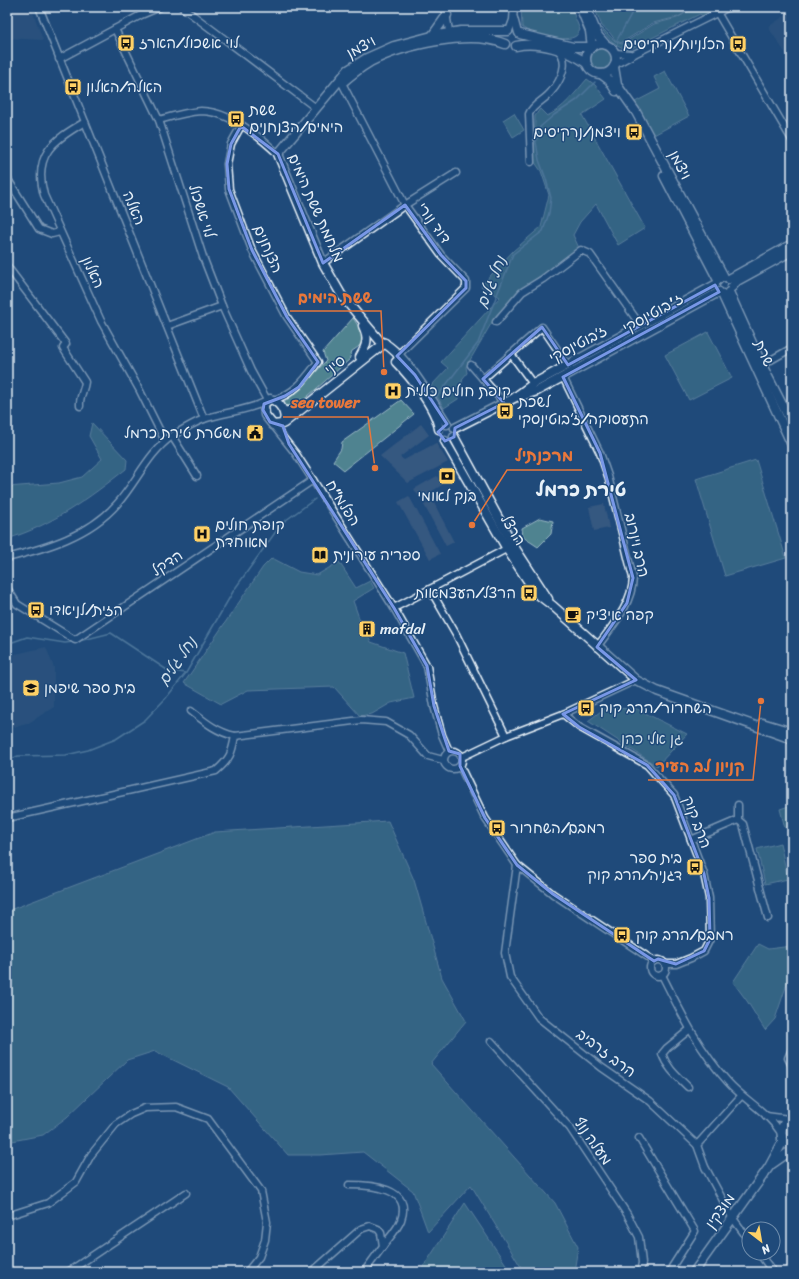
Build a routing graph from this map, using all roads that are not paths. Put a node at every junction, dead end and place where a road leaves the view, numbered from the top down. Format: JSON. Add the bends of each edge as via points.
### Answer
{"nodes":[{"id":1,"x":39,"y":7,"type":"edge"},
{"id":2,"x":160,"y":7,"type":"edge"},
{"id":3,"x":182,"y":7,"type":"edge"},
{"id":4,"x":514,"y":7,"type":"edge"},
{"id":5,"x":580,"y":7,"type":"edge"},
{"id":6,"x":586,"y":7,"type":"edge"},
{"id":7,"x":729,"y":7,"type":"edge"},
{"id":8,"x":446,"y":11,"type":"edge"},
{"id":9,"x":718,"y":14,"type":"junction"},
{"id":10,"x":514,"y":16,"type":"junction"},
{"id":11,"x":115,"y":29,"type":"junction"},
{"id":12,"x":508,"y":31,"type":"junction"},
{"id":13,"x":590,"y":31,"type":"junction"},
{"id":14,"x":519,"y":34,"type":"junction"},
{"id":15,"x":432,"y":36,"type":"junction"},
{"id":16,"x":450,"y":36,"type":"junction"},
{"id":17,"x":505,"y":44,"type":"junction"},
{"id":18,"x":605,"y":44,"type":"junction"},
{"id":19,"x":516,"y":46,"type":"junction"},
{"id":20,"x":592,"y":47,"type":"junction"},
{"id":21,"x":558,"y":50,"type":"junction"},
{"id":22,"x":574,"y":52,"type":"junction"},
{"id":23,"x":615,"y":53,"type":"junction"},
{"id":24,"x":636,"y":53,"type":"junction"},
{"id":25,"x":59,"y":59,"type":"junction"},
{"id":26,"x":586,"y":63,"type":"junction"},
{"id":27,"x":564,"y":64,"type":"junction"},
{"id":28,"x":614,"y":66,"type":"junction"},
{"id":29,"x":601,"y":74,"type":"junction"},
{"id":30,"x":342,"y":83,"type":"junction"},
{"id":31,"x":316,"y":108,"type":"junction"},
{"id":32,"x":159,"y":120,"type":"junction"},
{"id":33,"x":85,"y":122,"type":"junction"},
{"id":34,"x":241,"y":126,"type":"junction"},
{"id":35,"x":792,"y":140,"type":"edge"},
{"id":36,"x":278,"y":154,"type":"junction"},
{"id":37,"x":531,"y":162,"type":"dead end"},
{"id":38,"x":456,"y":172,"type":"dead end"},
{"id":39,"x":7,"y":178,"type":"edge"},
{"id":40,"x":405,"y":205,"type":"junction"},
{"id":41,"x":60,"y":232,"type":"junction"},
{"id":42,"x":792,"y":244,"type":"edge"},
{"id":43,"x":792,"y":251,"type":"edge"},
{"id":44,"x":323,"y":263,"type":"junction"},
{"id":45,"x":7,"y":266,"type":"edge"},
{"id":46,"x":723,"y":286,"type":"junction"},
{"id":47,"x":222,"y":306,"type":"junction"},
{"id":48,"x":360,"y":320,"type":"junction"},
{"id":49,"x":496,"y":322,"type":"dead end"},
{"id":50,"x":167,"y":326,"type":"junction"},
{"id":51,"x":641,"y":326,"type":"junction"},
{"id":52,"x":382,"y":344,"type":"junction"},
{"id":53,"x":792,"y":348,"type":"edge"},
{"id":54,"x":511,"y":354,"type":"junction"},
{"id":55,"x":397,"y":356,"type":"junction"},
{"id":56,"x":360,"y":357,"type":"junction"},
{"id":57,"x":471,"y":365,"type":"dead end"},
{"id":58,"x":568,"y":365,"type":"junction"},
{"id":59,"x":762,"y":365,"type":"junction"},
{"id":60,"x":563,"y":377,"type":"junction"},
{"id":61,"x":483,"y":379,"type":"junction"},
{"id":62,"x":533,"y":384,"type":"junction"},
{"id":63,"x":514,"y":398,"type":"junction"},
{"id":64,"x":269,"y":400,"type":"junction"},
{"id":65,"x":504,"y":403,"type":"junction"},
{"id":66,"x":80,"y":406,"type":"dead end"},
{"id":67,"x":250,"y":409,"type":"junction"},
{"id":68,"x":264,"y":411,"type":"junction"},
{"id":69,"x":284,"y":412,"type":"junction"},
{"id":70,"x":204,"y":419,"type":"junction"},
{"id":71,"x":283,"y":424,"type":"junction"},
{"id":72,"x":446,"y":424,"type":"junction"},
{"id":73,"x":792,"y":424,"type":"edge"},
{"id":74,"x":273,"y":425,"type":"junction"},
{"id":75,"x":455,"y":428,"type":"junction"},
{"id":76,"x":439,"y":429,"type":"junction"},
{"id":77,"x":172,"y":436,"type":"junction"},
{"id":78,"x":454,"y":437,"type":"junction"},
{"id":79,"x":165,"y":441,"type":"junction"},
{"id":80,"x":446,"y":441,"type":"junction"},
{"id":81,"x":289,"y":444,"type":"junction"},
{"id":82,"x":792,"y":445,"type":"edge"},
{"id":83,"x":197,"y":476,"type":"dead end"},
{"id":84,"x":313,"y":480,"type":"junction"},
{"id":85,"x":510,"y":547,"type":"junction"},
{"id":86,"x":7,"y":558,"type":"edge"},
{"id":87,"x":7,"y":588,"type":"edge"},
{"id":88,"x":430,"y":590,"type":"junction"},
{"id":89,"x":394,"y":608,"type":"junction"},
{"id":90,"x":597,"y":647,"type":"junction"},
{"id":91,"x":636,"y":680,"type":"junction"},
{"id":92,"x":191,"y":711,"type":"dead end"},
{"id":93,"x":563,"y":714,"type":"junction"},
{"id":94,"x":792,"y":732,"type":"edge"},
{"id":95,"x":235,"y":736,"type":"junction"},
{"id":96,"x":506,"y":736,"type":"junction"},
{"id":97,"x":792,"y":739,"type":"edge"},
{"id":98,"x":449,"y":751,"type":"junction"},
{"id":99,"x":462,"y":757,"type":"junction"},
{"id":100,"x":443,"y":760,"type":"junction"},
{"id":101,"x":460,"y":766,"type":"junction"},
{"id":102,"x":738,"y":805,"type":"dead end"},
{"id":103,"x":7,"y":818,"type":"edge"},
{"id":104,"x":738,"y":820,"type":"junction"},
{"id":105,"x":691,"y":840,"type":"junction"},
{"id":106,"x":517,"y":865,"type":"junction"},
{"id":107,"x":768,"y":918,"type":"dead end"},
{"id":108,"x":654,"y":961,"type":"junction"},
{"id":109,"x":665,"y":964,"type":"junction"},
{"id":110,"x":662,"y":975,"type":"junction"},
{"id":111,"x":689,"y":1030,"type":"junction"},
{"id":112,"x":491,"y":1041,"type":"dead end"},
{"id":113,"x":792,"y":1049,"type":"edge"},
{"id":114,"x":792,"y":1066,"type":"edge"},
{"id":115,"x":688,"y":1087,"type":"dead end"},
{"id":116,"x":741,"y":1096,"type":"junction"},
{"id":117,"x":766,"y":1116,"type":"junction"},
{"id":118,"x":790,"y":1118,"type":"edge"},
{"id":119,"x":781,"y":1135,"type":"junction"},
{"id":120,"x":639,"y":1138,"type":"dead end"},
{"id":121,"x":697,"y":1145,"type":"junction"},
{"id":122,"x":792,"y":1149,"type":"edge"},
{"id":123,"x":769,"y":1167,"type":"junction"},
{"id":124,"x":349,"y":1185,"type":"dead end"},
{"id":125,"x":186,"y":1193,"type":"dead end"},
{"id":126,"x":7,"y":1216,"type":"edge"},
{"id":127,"x":732,"y":1218,"type":"junction"},
{"id":128,"x":741,"y":1230,"type":"edge"},
{"id":129,"x":383,"y":1246,"type":"junction"},
{"id":130,"x":765,"y":1261,"type":"edge"},
{"id":131,"x":68,"y":1272,"type":"edge"},
{"id":132,"x":248,"y":1272,"type":"edge"},
{"id":133,"x":312,"y":1272,"type":"edge"},
{"id":134,"x":364,"y":1272,"type":"edge"},
{"id":135,"x":640,"y":1272,"type":"edge"},
{"id":136,"x":678,"y":1272,"type":"edge"},
{"id":137,"x":694,"y":1272,"type":"edge"},
{"id":138,"x":773,"y":1272,"type":"edge"}],
"edges":[{"from":1,"to":25,"type":"street","name":"האלה"},
{"from":2,"to":11,"type":"street"},
{"from":3,"to":31,"type":"street"},
{"from":4,"to":10,"type":"street"},
{"from":5,"to":13,"type":"street"},
{"from":6,"to":18,"type":"street","via":[[598,36]]},
{"from":7,"to":9,"type":"street"},
{"from":8,"to":15,"type":"street"},
{"from":8,"to":16,"type":"street"},
{"from":9,"to":24,"type":"street"},
{"from":9,"to":35,"type":"street"},
{"from":10,"to":12,"type":"street"},
{"from":10,"to":14,"type":"street"},
{"from":11,"to":25,"type":"street"},
{"from":11,"to":32,"type":"street","name":"לוי אשכול"},
{"from":12,"to":14,"type":"street","via":[[513,30]]},
{"from":12,"to":16,"type":"street","name":"ויצמן"},
{"from":12,"to":17,"type":"street","via":[[504,37]]},
{"from":13,"to":20,"type":"street"},
{"from":13,"to":22,"type":"street","via":[[585,41]]},
{"from":14,"to":19,"type":"street","via":[[520,42]]},
{"from":14,"to":22,"type":"street"},
{"from":15,"to":16,"type":"street","name":"ויצמן"},
{"from":15,"to":31,"type":"street","name":"ויצמן","via":[[394,46],[355,64]]},
{"from":16,"to":17,"type":"street","name":"ויצמן","via":[[484,38]]},
{"from":16,"to":30,"type":"street","name":"ויצמן","via":[[386,55],[361,68]]},
{"from":17,"to":19,"type":"street","via":[[510,47]]},
{"from":18,"to":20,"type":"street"},
{"from":18,"to":23,"type":"street"},
{"from":19,"to":21,"type":"street","via":[[531,44]]},
{"from":20,"to":22,"type":"street"},
{"from":20,"to":26,"type":"street","via":[[587,53]]},
{"from":21,"to":22,"type":"street"},
{"from":21,"to":27,"type":"street"},
{"from":22,"to":26,"type":"street"},
{"from":22,"to":27,"type":"street"},
{"from":23,"to":24,"type":"street"},
{"from":23,"to":28,"type":"street"},
{"from":24,"to":28,"type":"street"},
{"from":25,"to":33,"type":"street","name":"האלה"},
{"from":26,"to":29,"type":"street","via":[[592,71]]},
{"from":27,"to":37,"type":"street","via":[[555,88],[533,107],[529,114]]},
{"from":28,"to":29,"type":"street"},
{"from":28,"to":46,"type":"street","name":"ויצמן","via":[[617,85],[636,112]]},
{"from":29,"to":46,"type":"street","name":"ויצמן","via":[[608,79],[631,113]]},
{"from":30,"to":31,"type":"street","name":"ויצמן"},
{"from":30,"to":40,"type":"street","name":"דוד נורי"},
{"from":31,"to":36,"type":"street","name":"ויצמן"},
{"from":32,"to":34,"type":"street","name":"מלחמת ששת הימים","via":[[202,111],[226,116]]},
{"from":32,"to":47,"type":"street","name":"לוי אשכול","via":[[203,257]]},
{"from":33,"to":41,"type":"street","name":"האלון","via":[[52,144],[42,166],[42,190]]},
{"from":33,"to":50,"type":"street","name":"האלה"},
{"from":34,"to":36,"type":"street","name":"מלחמת ששת הימים"},
{"from":34,"to":64,"type":"street","name":"הצנחנים","via":[[231,144],[227,164],[229,188],[252,250],[287,317],[318,362],[299,387],[285,396]]},
{"from":36,"to":44,"type":"street","name":"מלחמת ששת הימים"},
{"from":38,"to":40,"type":"street"},
{"from":39,"to":41,"type":"street","via":[[39,229],[52,234]]},
{"from":40,"to":44,"type":"street"},
{"from":40,"to":55,"type":"street","name":"דוד נורי","via":[[441,255],[466,281],[466,288]]},
{"from":41,"to":79,"type":"street","name":"האלון","via":[[101,321]]},
{"from":42,"to":46,"type":"street","name":"ז׳בוטינסקי"},
{"from":43,"to":46,"type":"street","name":"ז׳בוטינסקי"},
{"from":44,"to":48,"type":"street","name":"מלחמת ששת הימים","via":[[342,296]]},
{"from":45,"to":66,"type":"street","via":[[66,344],[63,348],[85,382],[79,398]]},
{"from":46,"to":51,"type":"street","name":"ז׳בוטינסקי"},
{"from":46,"to":59,"type":"street","name":"שרת"},
{"from":46,"to":60,"type":"street","name":"ז'בוטינסקי"},
{"from":46,"to":82,"type":"street","name":"שרת"},
{"from":47,"to":50,"type":"street"},
{"from":47,"to":64,"type":"street","name":"לוי אשכול"},
{"from":48,"to":52,"type":"street","name":"מלחמת ששת הימים"},
{"from":48,"to":56,"type":"street","via":[[368,338]]},
{"from":49,"to":51,"type":"street","via":[[522,292],[543,280],[581,250],[590,254]]},
{"from":50,"to":70,"type":"street","name":"האלה"},
{"from":51,"to":58,"type":"street","name":"ז׳בוטינסקי"},
{"from":52,"to":55,"type":"street","name":"מלחמת ששת הימים"},
{"from":52,"to":56,"type":"street","name":"סיני"},
{"from":52,"to":71,"type":"street","name":"סיני"},
{"from":52,"to":76,"type":"street","name":"מלחמת ששת הימים","via":[[416,387],[436,419]]},
{"from":53,"to":59,"type":"street"},
{"from":54,"to":58,"type":"street","via":[[542,327]]},
{"from":54,"to":61,"type":"street"},
{"from":54,"to":62,"type":"street"},
{"from":55,"to":72,"type":"street","name":"מלחמת ששת הימים","via":[[415,375]]},
{"from":56,"to":69,"type":"street","name":"סיני","via":[[299,407]]},
{"from":57,"to":61,"type":"street"},
{"from":58,"to":62,"type":"street","name":"ז׳בוטינסקי"},
{"from":59,"to":73,"type":"street","name":"שרת"},
{"from":60,"to":63,"type":"street","name":"ז'בוטינסקי","via":[[537,391]]},
{"from":60,"to":90,"type":"street","name":"הרב וינרוב","via":[[600,453],[634,578],[633,591],[627,603]]},
{"from":61,"to":65,"type":"street"},
{"from":62,"to":63,"type":"street","name":"ז׳בוטינסקי"},
{"from":63,"to":65,"type":"street","name":"ז׳בוטינסקי"},
{"from":64,"to":67,"type":"street"},
{"from":64,"to":68,"type":"street"},
{"from":64,"to":69,"type":"street"},
{"from":65,"to":75,"type":"street","name":"ז׳בוטינסקי"},
{"from":67,"to":68,"type":"street"},
{"from":67,"to":70,"type":"street"},
{"from":68,"to":74,"type":"street"},
{"from":69,"to":71,"type":"street"},
{"from":70,"to":77,"type":"street"},
{"from":71,"to":74,"type":"street"},
{"from":71,"to":81,"type":"street","name":"הפלמ\"ח"},
{"from":72,"to":75,"type":"street"},
{"from":72,"to":76,"type":"street"},
{"from":74,"to":81,"type":"street","name":"הפלמ\"ח"},
{"from":75,"to":78,"type":"street"},
{"from":76,"to":80,"type":"street","via":[[439,436]]},
{"from":77,"to":79,"type":"street"},
{"from":77,"to":83,"type":"street"},
{"from":78,"to":80,"type":"street"},
{"from":78,"to":85,"type":"street","name":"הרצל"},
{"from":79,"to":86,"type":"street","via":[[117,504],[93,526],[38,550]]},
{"from":80,"to":85,"type":"street","name":"הרצל"},
{"from":81,"to":84,"type":"street","name":"הפלמ\"ח"},
{"from":84,"to":87,"type":"street","name":"הדקל","via":[[75,640],[17,604]]},
{"from":84,"to":89,"type":"street","name":"הפלמ\"ח"},
{"from":85,"to":88,"type":"street"},
{"from":85,"to":90,"type":"street","name":"הרצל","via":[[536,593]]},
{"from":88,"to":89,"type":"street"},
{"from":88,"to":96,"type":"street","via":[[456,634]]},
{"from":89,"to":98,"type":"street","name":"הפלמ\"ח","via":[[426,666],[434,706]]},
{"from":90,"to":91,"type":"street","name":"הרצל"},
{"from":91,"to":93,"type":"street"},
{"from":91,"to":94,"type":"street","name":"הרצל"},
{"from":91,"to":97,"type":"street","name":"הרצל","via":[[657,691]]},
{"from":92,"to":95,"type":"street","via":[[210,726]]},
{"from":93,"to":96,"type":"street"},
{"from":93,"to":105,"type":"street","name":"הרב קוק","via":[[579,727],[647,765],[674,795]]},
{"from":95,"to":100,"type":"street","via":[[361,720],[386,722],[409,735],[428,756]]},
{"from":95,"to":103,"type":"street","via":[[227,762],[216,771]]},
{"from":96,"to":99,"type":"street"},
{"from":98,"to":99,"type":"street","via":[[455,750]]},
{"from":98,"to":100,"type":"street"},
{"from":99,"to":101,"type":"street"},
{"from":100,"to":101,"type":"street","via":[[450,769]]},
{"from":101,"to":106,"type":"street","via":[[484,818]]},
{"from":102,"to":104,"type":"street"},
{"from":104,"to":105,"type":"street"},
{"from":104,"to":107,"type":"street","via":[[743,824]]},
{"from":105,"to":109,"type":"street","name":"הרב קוק","via":[[710,898],[710,939],[704,951],[676,964]]},
{"from":106,"to":108,"type":"street","via":[[554,894]]},
{"from":106,"to":121,"type":"street","name":"הרב זרביב","via":[[505,953],[510,977],[539,1018],[601,1067],[650,1101]]},
{"from":108,"to":109,"type":"street","via":[[658,960]]},
{"from":108,"to":110,"type":"street","via":[[650,971],[654,975]]},
{"from":109,"to":110,"type":"street","via":[[666,972]]},
{"from":110,"to":111,"type":"street"},
{"from":111,"to":115,"type":"street","via":[[662,1054],[671,1070]]},
{"from":111,"to":116,"type":"street","via":[[712,1063]]},
{"from":112,"to":135,"type":"street","name":"מעלה נוף","via":[[570,1128],[627,1214],[639,1237],[642,1263]]},
{"from":113,"to":114,"type":"street","via":[[788,1058]]},
{"from":116,"to":117,"type":"street"},
{"from":116,"to":121,"type":"street"},
{"from":117,"to":118,"type":"street"},
{"from":117,"to":119,"type":"street"},
{"from":118,"to":119,"type":"street","name":"מוצקין","via":[[783,1125]]},
{"from":119,"to":122,"type":"street"},
{"from":119,"to":123,"type":"street","name":"מוצקין","via":[[782,1143]]},
{"from":120,"to":136,"type":"street","via":[[695,1231],[672,1267]]},
{"from":121,"to":127,"type":"street","name":"הרב זרביב","via":[[705,1167]]},
{"from":122,"to":123,"type":"street","name":"מוצקין"},
{"from":123,"to":127,"type":"street","name":"מוצקין"},
{"from":124,"to":129,"type":"street","via":[[380,1187],[399,1199],[402,1209],[401,1220]]},
{"from":125,"to":131,"type":"street"},
{"from":126,"to":132,"type":"street","via":[[48,1203],[76,1182],[91,1155],[116,1124],[131,1114],[145,1108],[176,1107],[208,1119],[261,1191],[267,1222],[265,1240],[259,1257]]},
{"from":127,"to":128,"type":"street","name":"הרב זרביב"},
{"from":127,"to":137,"type":"street","name":"מוצקין"},
{"from":129,"to":133,"type":"street","via":[[378,1229],[370,1226],[362,1229]]},
{"from":129,"to":134,"type":"street"},
{"from":130,"to":138,"type":"street"}]}
